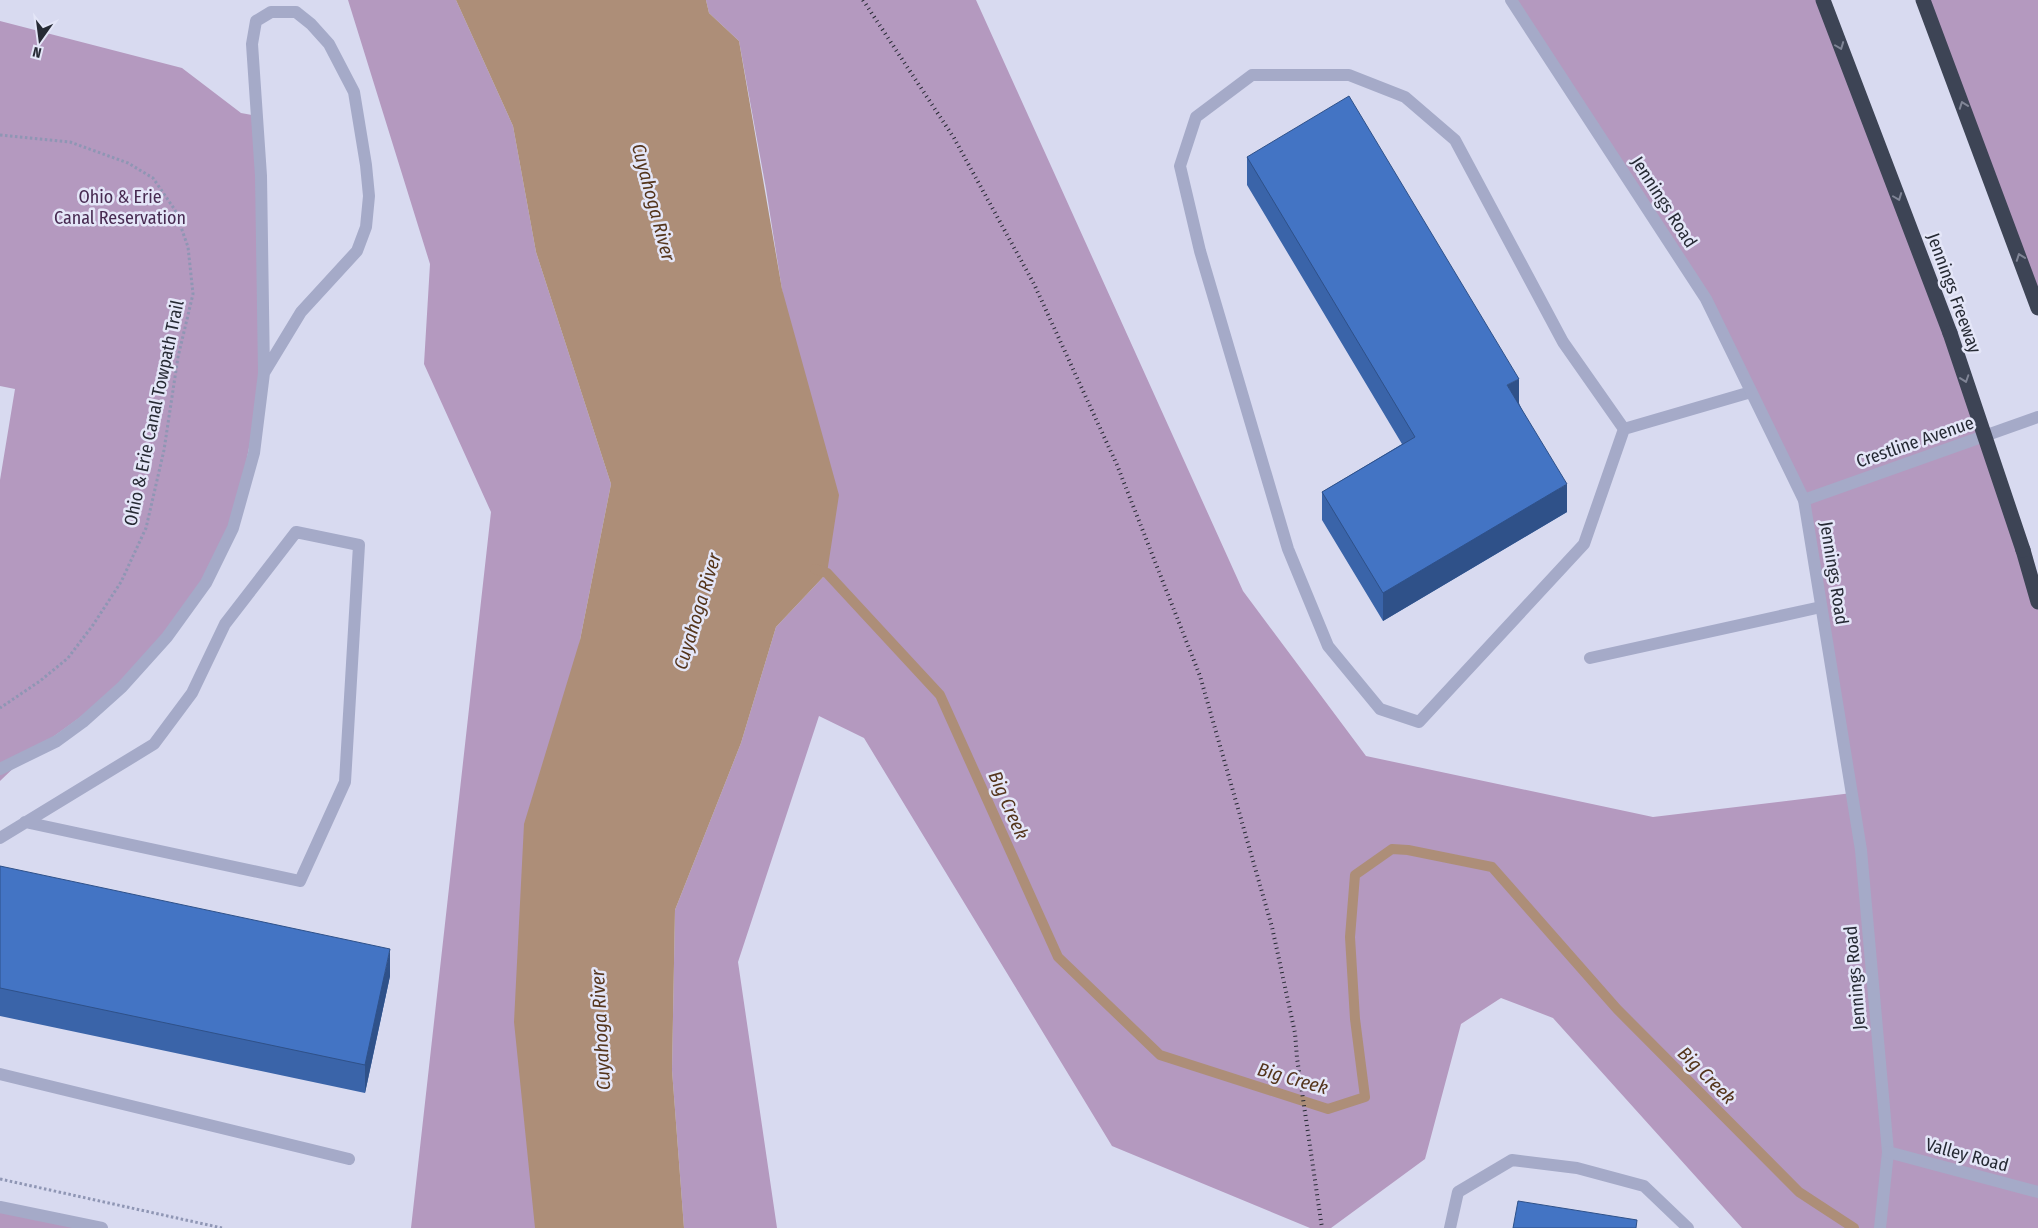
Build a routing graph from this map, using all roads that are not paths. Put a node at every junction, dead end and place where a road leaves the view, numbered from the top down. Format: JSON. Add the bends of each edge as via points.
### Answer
{"nodes":[{"id":1,"x":1511,"y":0,"type":"edge"},
{"id":2,"x":1823,"y":0,"type":"edge"},
{"id":3,"x":1923,"y":0,"type":"edge"},
{"id":4,"x":2037,"y":305,"type":"edge"},
{"id":5,"x":264,"y":373,"type":"junction"},
{"id":6,"x":1751,"y":392,"type":"junction"},
{"id":7,"x":2038,"y":417,"type":"edge"},
{"id":8,"x":1624,"y":429,"type":"junction"},
{"id":9,"x":1804,"y":500,"type":"junction"},
{"id":10,"x":2038,"y":602,"type":"edge"},
{"id":11,"x":1821,"y":607,"type":"junction"},
{"id":12,"x":1590,"y":658,"type":"dead end"},
{"id":13,"x":0,"y":769,"type":"edge"},
{"id":14,"x":25,"y":822,"type":"junction"},
{"id":15,"x":0,"y":838,"type":"edge"},
{"id":16,"x":0,"y":1074,"type":"edge"},
{"id":17,"x":1888,"y":1152,"type":"junction"},
{"id":18,"x":349,"y":1159,"type":"dead end"},
{"id":19,"x":2038,"y":1192,"type":"edge"},
{"id":20,"x":0,"y":1207,"type":"edge"},
{"id":21,"x":102,"y":1228,"type":"edge"},
{"id":22,"x":1450,"y":1228,"type":"edge"},
{"id":23,"x":1688,"y":1228,"type":"edge"},
{"id":24,"x":1880,"y":1228,"type":"edge"}],
"edges":[{"from":1,"to":6,"type":"street","name":"Jennings Road","via":[[1706,299]]},
{"from":2,"to":10,"type":"highway","name":"Jennings Freeway","one_way":true,"bridge":true,"via":[[1950,333]]},
{"from":4,"to":3,"type":"highway","one_way":true},
{"from":5,"to":5,"type":"street","via":[[301,312],[357,251],[366,227],[369,196],[354,92],[329,44],[296,12],[271,12],[256,22],[252,44],[261,176]]},
{"from":5,"to":13,"type":"street","via":[[254,453],[241,500],[233,528],[206,582],[167,637],[122,687],[57,741]]},
{"from":6,"to":8,"type":"street"},
{"from":6,"to":9,"type":"street","name":"Jennings Road"},
{"from":7,"to":9,"type":"street","name":"Crestline Avenue"},
{"from":8,"to":8,"type":"street","via":[[1563,342],[1455,140],[1405,97],[1350,75],[1252,75],[1196,118],[1180,166],[1200,251],[1288,550],[1328,646],[1380,709],[1420,722],[1584,544]]},
{"from":9,"to":11,"type":"street","name":"Jennings Road"},
{"from":11,"to":12,"type":"street"},
{"from":11,"to":17,"type":"street","name":"Jennings Road","via":[[1861,850]]},
{"from":14,"to":14,"type":"street","via":[[154,744],[192,693],[225,624],[296,532],[359,545],[345,782],[300,881]]},
{"from":14,"to":15,"type":"street"},
{"from":16,"to":18,"type":"street"},
{"from":17,"to":19,"type":"street","name":"Valley Road"},
{"from":17,"to":24,"type":"street","name":"Jennings Road"},
{"from":20,"to":21,"type":"street"},
{"from":22,"to":23,"type":"street","via":[[1458,1192],[1512,1160],[1577,1168],[1644,1186]]}]}
